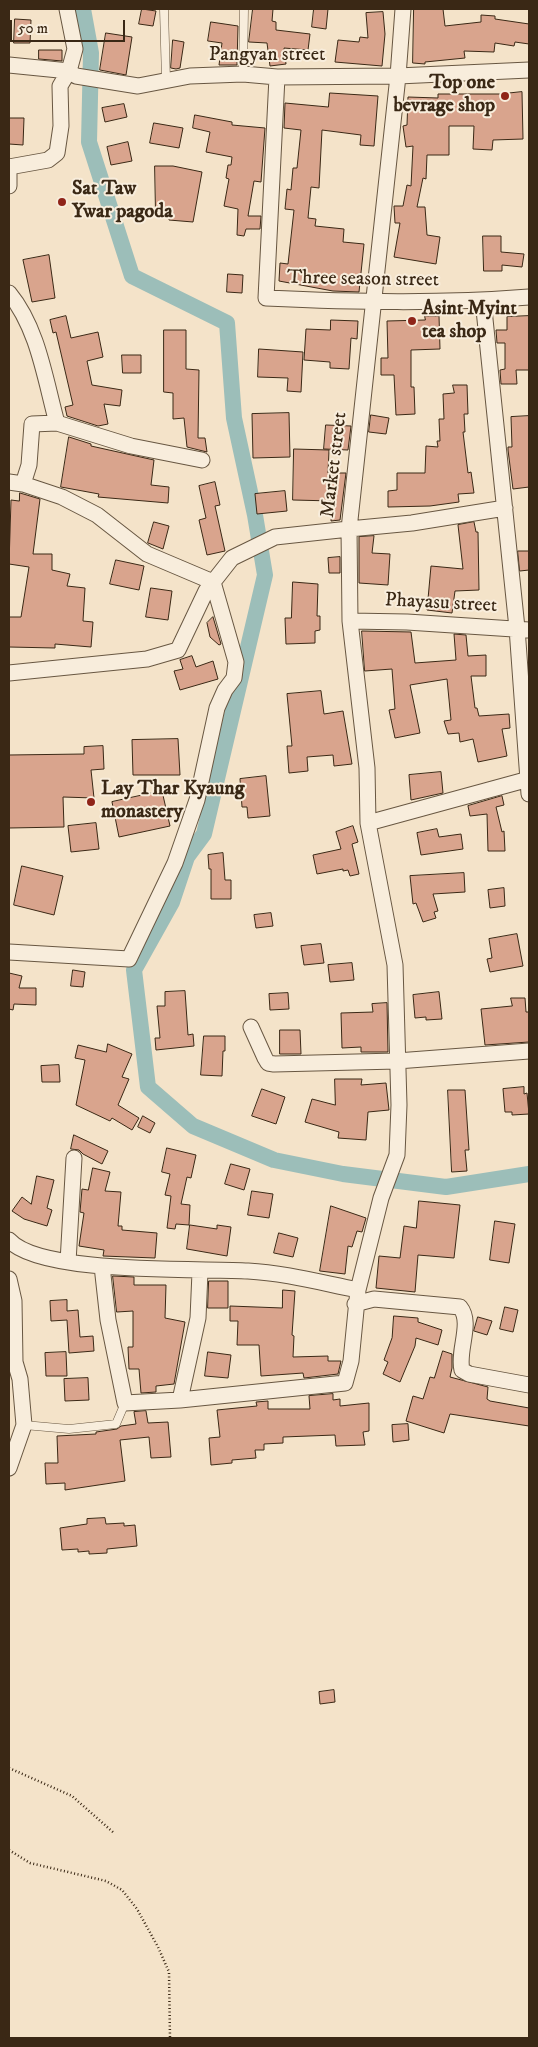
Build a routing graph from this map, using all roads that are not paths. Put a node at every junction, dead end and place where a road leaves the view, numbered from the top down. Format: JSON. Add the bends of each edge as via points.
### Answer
{"nodes":[{"id":1,"x":67,"y":9,"type":"edge"},
{"id":2,"x":164,"y":9,"type":"edge"},
{"id":3,"x":244,"y":9,"type":"edge"},
{"id":4,"x":403,"y":9,"type":"edge"},
{"id":5,"x":9,"y":64,"type":"edge"},
{"id":6,"x":529,"y":70,"type":"edge"},
{"id":7,"x":73,"y":73,"type":"junction"},
{"id":8,"x":243,"y":74,"type":"junction"},
{"id":9,"x":398,"y":76,"type":"junction"},
{"id":10,"x":277,"y":77,"type":"junction"},
{"id":11,"x":166,"y":80,"type":"junction"},
{"id":12,"x":9,"y":186,"type":"edge"},
{"id":13,"x":9,"y":293,"type":"edge"},
{"id":14,"x":529,"y":297,"type":"edge"},
{"id":15,"x":483,"y":300,"type":"junction"},
{"id":16,"x":373,"y":302,"type":"junction"},
{"id":17,"x":57,"y":423,"type":"junction"},
{"id":18,"x":202,"y":460,"type":"dead end"},
{"id":19,"x":16,"y":483,"type":"edge"},
{"id":20,"x":505,"y":508,"type":"junction"},
{"id":21,"x":349,"y":529,"type":"junction"},
{"id":22,"x":213,"y":582,"type":"junction"},
{"id":23,"x":350,"y":621,"type":"junction"},
{"id":24,"x":523,"y":629,"type":"edge"},
{"id":25,"x":9,"y":673,"type":"edge"},
{"id":26,"x":529,"y":786,"type":"edge"},
{"id":27,"x":368,"y":823,"type":"junction"},
{"id":28,"x":9,"y":952,"type":"edge"},
{"id":29,"x":251,"y":1027,"type":"dead end"},
{"id":30,"x":529,"y":1051,"type":"edge"},
{"id":31,"x":397,"y":1061,"type":"junction"},
{"id":32,"x":74,"y":1158,"type":"dead end"},
{"id":33,"x":9,"y":1243,"type":"edge"},
{"id":34,"x":68,"y":1262,"type":"junction"},
{"id":35,"x":102,"y":1266,"type":"junction"},
{"id":36,"x":200,"y":1272,"type":"junction"},
{"id":37,"x":9,"y":1279,"type":"edge"},
{"id":38,"x":356,"y":1297,"type":"junction"},
{"id":39,"x":529,"y":1385,"type":"edge"},
{"id":40,"x":180,"y":1400,"type":"junction"},
{"id":41,"x":125,"y":1403,"type":"junction"},
{"id":42,"x":24,"y":1425,"type":"junction"},
{"id":43,"x":9,"y":1468,"type":"edge"}],
"edges":[{"from":1,"to":7,"type":"street","via":[[75,49]]},
{"from":2,"to":11,"type":"lane"},
{"from":3,"to":8,"type":"lane"},
{"from":4,"to":9,"type":"street","name":"Market street"},
{"from":5,"to":7,"type":"street","name":"Pangyan street"},
{"from":6,"to":9,"type":"street","name":"Pangyan street"},
{"from":7,"to":11,"type":"street","name":"Pangyan street","via":[[138,86]]},
{"from":7,"to":12,"type":"street","via":[[60,86],[61,126],[57,153],[48,160],[10,167]]},
{"from":8,"to":10,"type":"street","name":"Pangyan street"},
{"from":8,"to":11,"type":"street","name":"Pangyan street"},
{"from":9,"to":10,"type":"street","name":"Pangyan street"},
{"from":9,"to":16,"type":"street","name":"Market street"},
{"from":10,"to":16,"type":"street","name":"Three season street","via":[[266,298]]},
{"from":13,"to":17,"type":"street","via":[[22,310],[37,350]]},
{"from":14,"to":15,"type":"street","name":"Three season street"},
{"from":15,"to":16,"type":"street","name":"Three season street"},
{"from":15,"to":20,"type":"street"},
{"from":16,"to":21,"type":"street","name":"Market street"},
{"from":17,"to":18,"type":"street","via":[[131,446]]},
{"from":17,"to":19,"type":"street","via":[[32,424],[29,465]]},
{"from":19,"to":22,"type":"street","via":[[62,497],[97,515],[148,554]]},
{"from":20,"to":21,"type":"street"},
{"from":20,"to":24,"type":"street"},
{"from":21,"to":22,"type":"street","name":"Market street","via":[[275,537],[232,558]]},
{"from":21,"to":23,"type":"street"},
{"from":22,"to":25,"type":"street","name":"Market street","via":[[178,650],[147,659]]},
{"from":22,"to":28,"type":"street","via":[[236,662],[234,678],[218,708],[197,800],[175,863],[129,959]]},
{"from":23,"to":24,"type":"street","name":"Phayasu street"},
{"from":23,"to":27,"type":"street","via":[[367,768]]},
{"from":24,"to":26,"type":"street"},
{"from":26,"to":27,"type":"street"},
{"from":27,"to":31,"type":"street","via":[[395,965]]},
{"from":29,"to":31,"type":"street","via":[[268,1062]]},
{"from":30,"to":31,"type":"street"},
{"from":31,"to":38,"type":"street","via":[[397,1155]]},
{"from":32,"to":34,"type":"street"},
{"from":33,"to":34,"type":"street"},
{"from":34,"to":35,"type":"street"},
{"from":35,"to":36,"type":"street"},
{"from":35,"to":41,"type":"street","via":[[108,1320]]},
{"from":36,"to":38,"type":"street","via":[[249,1271]]},
{"from":36,"to":40,"type":"street","via":[[198,1318]]},
{"from":37,"to":42,"type":"street","via":[[14,1301],[15,1362],[20,1379]]},
{"from":38,"to":39,"type":"street","via":[[460,1307],[465,1318],[462,1370]]},
{"from":38,"to":40,"type":"street","via":[[346,1383]]},
{"from":40,"to":41,"type":"street"},
{"from":41,"to":42,"type":"lane","via":[[116,1424],[69,1429]]},
{"from":42,"to":43,"type":"street"}]}
